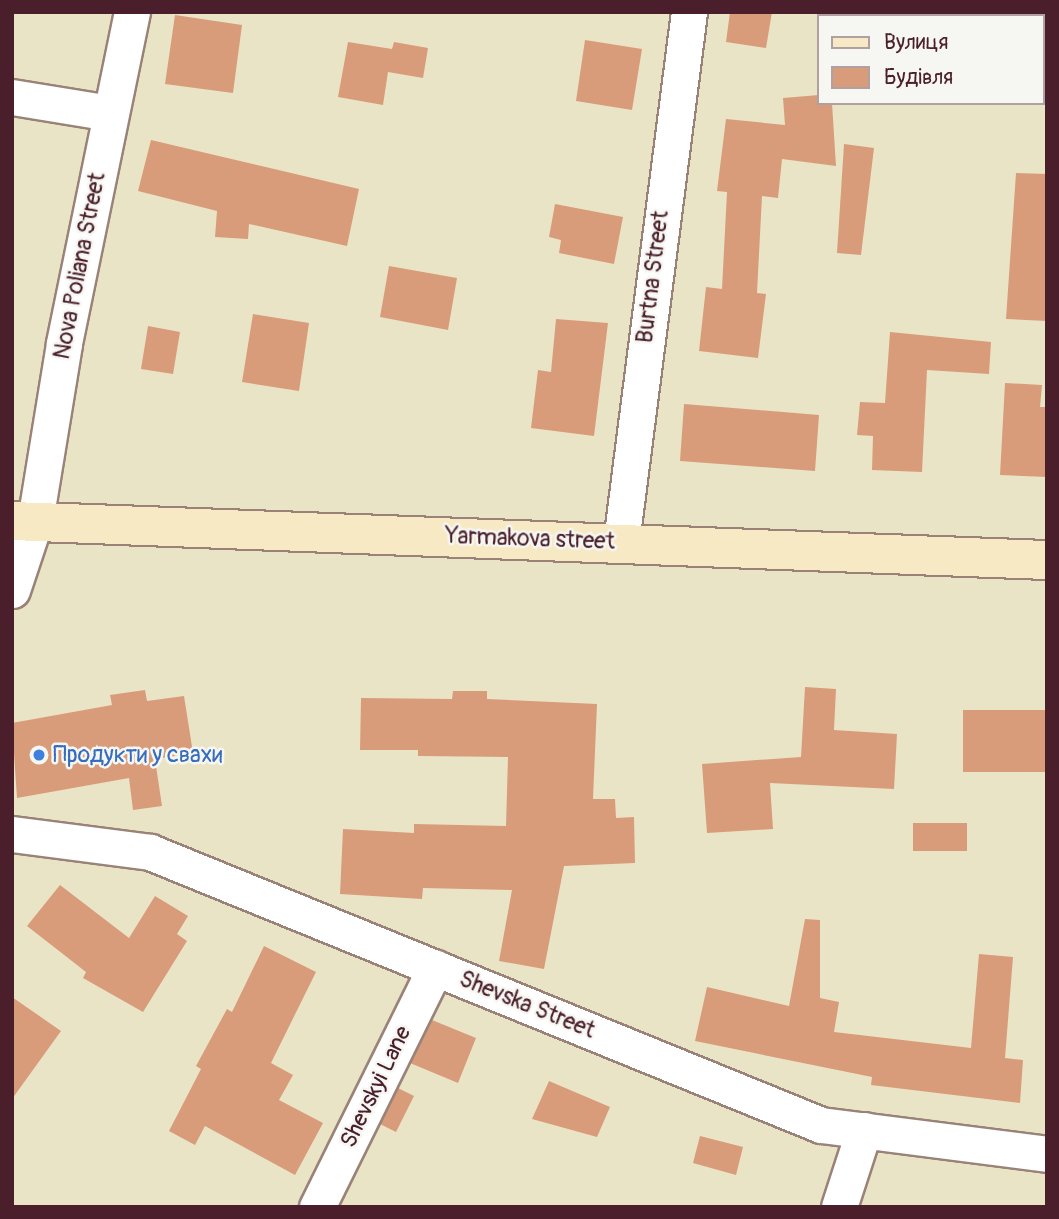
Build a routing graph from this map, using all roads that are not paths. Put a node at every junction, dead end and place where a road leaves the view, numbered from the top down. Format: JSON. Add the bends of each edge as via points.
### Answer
{"nodes":[{"id":1,"x":132,"y":12,"type":"edge"},
{"id":2,"x":689,"y":12,"type":"edge"},
{"id":3,"x":12,"y":97,"type":"edge"},
{"id":4,"x":110,"y":113,"type":"junction"},
{"id":5,"x":23,"y":521,"type":"edge"},
{"id":6,"x":621,"y":542,"type":"junction"},
{"id":7,"x":1047,"y":560,"type":"edge"},
{"id":8,"x":12,"y":590,"type":"edge"},
{"id":9,"x":12,"y":834,"type":"edge"},
{"id":10,"x":435,"y":968,"type":"junction"},
{"id":11,"x":864,"y":1130,"type":"junction"},
{"id":12,"x":1047,"y":1154,"type":"edge"},
{"id":13,"x":317,"y":1207,"type":"edge"},
{"id":14,"x":839,"y":1207,"type":"edge"}],
"edges":[{"from":1,"to":4,"type":"street","name":"Nova Poliana Street"},
{"from":2,"to":6,"type":"street","name":"Burtna Street"},
{"from":3,"to":4,"type":"street"},
{"from":4,"to":5,"type":"street","name":"Nova Poliana Street"},
{"from":5,"to":6,"type":"street","name":"Yarmakova street"},
{"from":5,"to":8,"type":"street","name":"Nova Poliana Street"},
{"from":6,"to":7,"type":"street","name":"Yarmakova street"},
{"from":9,"to":10,"type":"street","name":"Shevska Street","via":[[150,852]]},
{"from":10,"to":11,"type":"street","name":"Shevska Street","via":[[821,1125]]},
{"from":10,"to":13,"type":"street","name":"Shevskyi Lane"},
{"from":11,"to":12,"type":"street","name":"Shevska Street"},
{"from":11,"to":14,"type":"street"}]}
